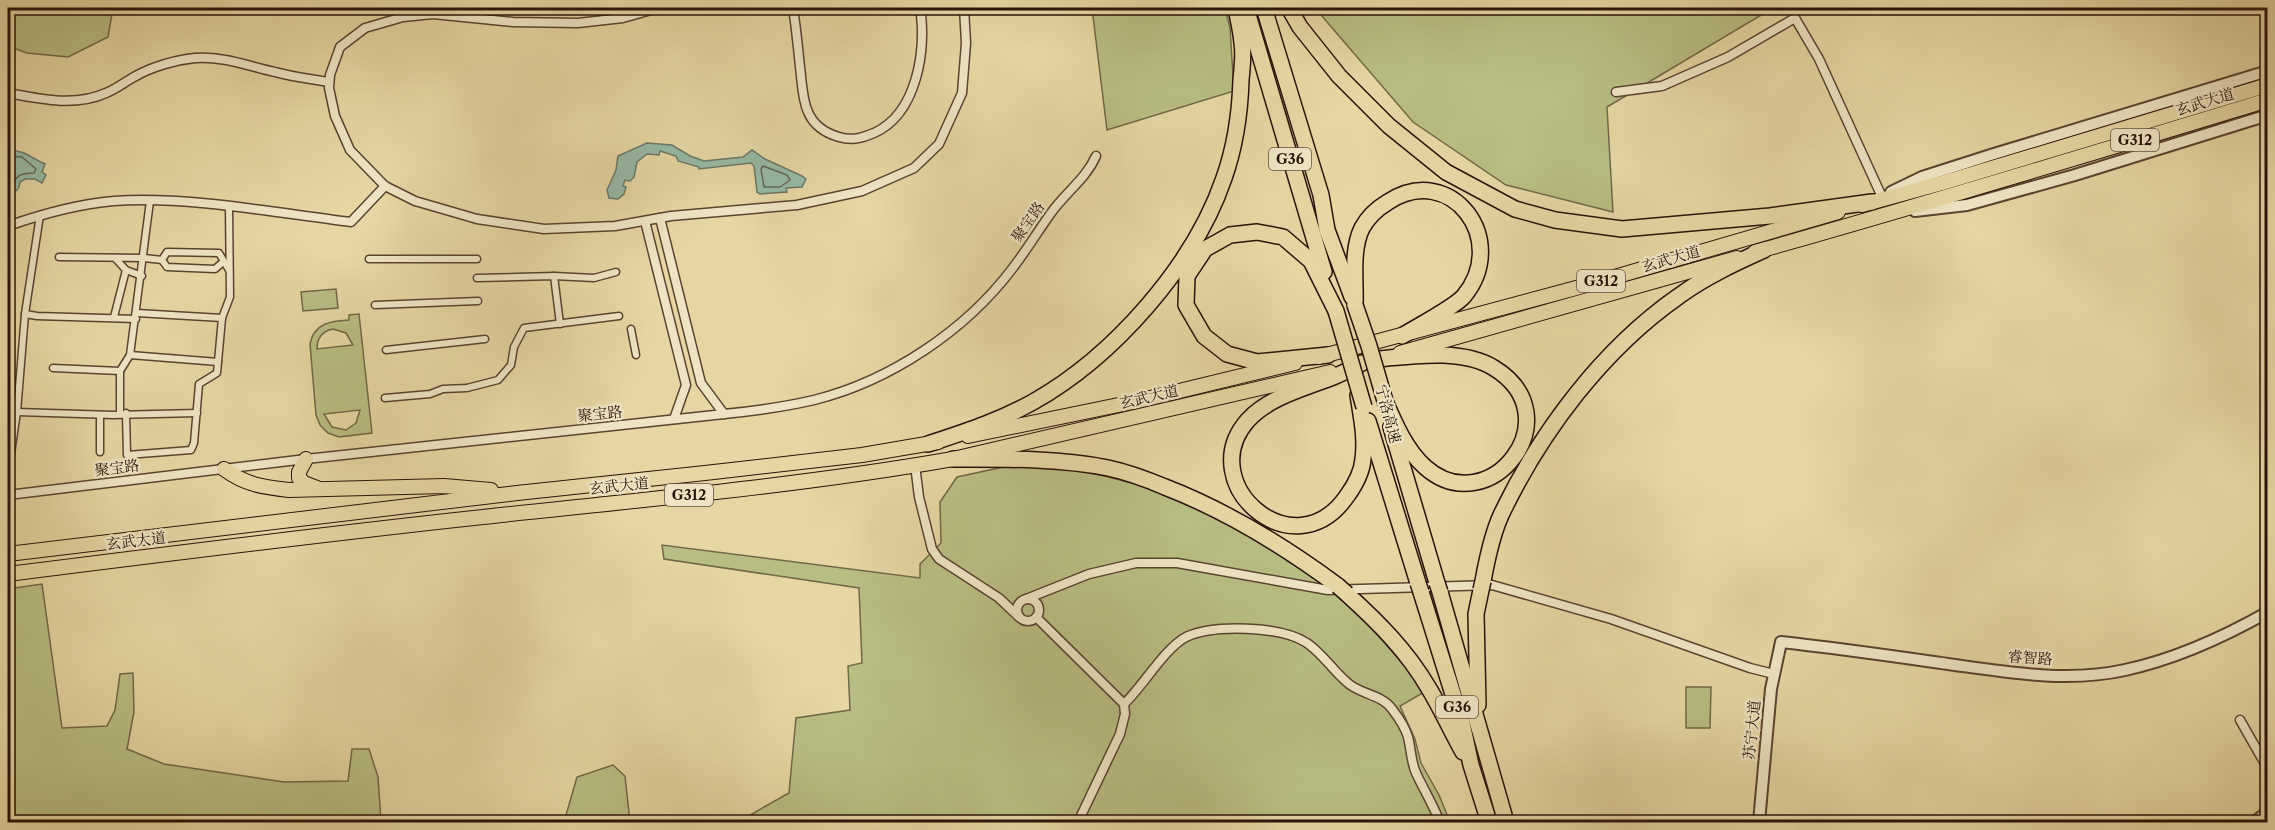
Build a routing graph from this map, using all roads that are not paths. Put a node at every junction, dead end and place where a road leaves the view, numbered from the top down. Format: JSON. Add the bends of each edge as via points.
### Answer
{"nodes":[{"id":1,"x":658,"y":8,"type":"edge"},
{"id":2,"x":793,"y":8,"type":"edge"},
{"id":3,"x":920,"y":8,"type":"edge"},
{"id":4,"x":964,"y":8,"type":"edge"},
{"id":5,"x":1236,"y":8,"type":"edge"},
{"id":6,"x":1246,"y":8,"type":"edge"},
{"id":7,"x":1264,"y":8,"type":"edge"},
{"id":8,"x":1289,"y":8,"type":"edge"},
{"id":9,"x":2268,"y":71,"type":"edge"},
{"id":10,"x":329,"y":82,"type":"junction"},
{"id":11,"x":2268,"y":85,"type":"edge"},
{"id":12,"x":1616,"y":92,"type":"dead end"},
{"id":13,"x":8,"y":93,"type":"edge"},
{"id":14,"x":2268,"y":100,"type":"edge"},
{"id":15,"x":2268,"y":114,"type":"edge"},
{"id":16,"x":1096,"y":156,"type":"dead end"},
{"id":17,"x":385,"y":186,"type":"junction"},
{"id":18,"x":1877,"y":199,"type":"junction"},
{"id":19,"x":150,"y":201,"type":"junction"},
{"id":20,"x":229,"y":207,"type":"junction"},
{"id":21,"x":1891,"y":213,"type":"junction"},
{"id":22,"x":40,"y":215,"type":"junction"},
{"id":23,"x":660,"y":218,"type":"junction"},
{"id":24,"x":645,"y":221,"type":"junction"},
{"id":25,"x":8,"y":226,"type":"edge"},
{"id":26,"x":1764,"y":250,"type":"junction"},
{"id":27,"x":59,"y":257,"type":"dead end"},
{"id":28,"x":115,"y":258,"type":"junction"},
{"id":29,"x":144,"y":258,"type":"junction"},
{"id":30,"x":369,"y":259,"type":"dead end"},
{"id":31,"x":477,"y":259,"type":"dead end"},
{"id":32,"x":162,"y":260,"type":"junction"},
{"id":33,"x":223,"y":262,"type":"junction"},
{"id":34,"x":126,"y":270,"type":"junction"},
{"id":35,"x":230,"y":271,"type":"junction"},
{"id":36,"x":616,"y":272,"type":"dead end"},
{"id":37,"x":142,"y":276,"type":"junction"},
{"id":38,"x":554,"y":276,"type":"junction"},
{"id":39,"x":477,"y":278,"type":"dead end"},
{"id":40,"x":478,"y":301,"type":"dead end"},
{"id":41,"x":375,"y":305,"type":"dead end"},
{"id":42,"x":1355,"y":305,"type":"junction"},
{"id":43,"x":1336,"y":310,"type":"junction"},
{"id":44,"x":26,"y":314,"type":"junction"},
{"id":45,"x":136,"y":316,"type":"junction"},
{"id":46,"x":619,"y":316,"type":"dead end"},
{"id":47,"x":114,"y":317,"type":"junction"},
{"id":48,"x":222,"y":318,"type":"junction"},
{"id":49,"x":560,"y":324,"type":"junction"},
{"id":50,"x":631,"y":329,"type":"dead end"},
{"id":51,"x":1402,"y":336,"type":"junction"},
{"id":52,"x":485,"y":339,"type":"dead end"},
{"id":53,"x":386,"y":350,"type":"dead end"},
{"id":54,"x":130,"y":355,"type":"junction"},
{"id":55,"x":636,"y":355,"type":"dead end"},
{"id":56,"x":1329,"y":355,"type":"junction"},
{"id":57,"x":1370,"y":361,"type":"junction"},
{"id":58,"x":218,"y":362,"type":"junction"},
{"id":59,"x":53,"y":368,"type":"dead end"},
{"id":60,"x":120,"y":371,"type":"junction"},
{"id":61,"x":385,"y":398,"type":"dead end"},
{"id":62,"x":1385,"y":401,"type":"junction"},
{"id":63,"x":1362,"y":407,"type":"junction"},
{"id":64,"x":17,"y":412,"type":"junction"},
{"id":65,"x":123,"y":413,"type":"junction"},
{"id":66,"x":197,"y":413,"type":"junction"},
{"id":67,"x":724,"y":414,"type":"junction"},
{"id":68,"x":100,"y":415,"type":"junction"},
{"id":69,"x":674,"y":419,"type":"junction"},
{"id":70,"x":928,"y":444,"type":"junction"},
{"id":71,"x":100,"y":452,"type":"dead end"},
{"id":72,"x":306,"y":459,"type":"junction"},
{"id":73,"x":953,"y":459,"type":"junction"},
{"id":74,"x":915,"y":465,"type":"junction"},
{"id":75,"x":224,"y":469,"type":"junction"},
{"id":76,"x":8,"y":474,"type":"edge"},
{"id":77,"x":322,"y":489,"type":"junction"},
{"id":78,"x":517,"y":493,"type":"junction"},
{"id":79,"x":8,"y":495,"type":"edge"},
{"id":80,"x":8,"y":554,"type":"edge"},
{"id":81,"x":8,"y":574,"type":"edge"},
{"id":82,"x":1046,"y":591,"type":"junction"},
{"id":83,"x":999,"y":598,"type":"junction"},
{"id":84,"x":1025,"y":600,"type":"junction"},
{"id":85,"x":2268,"y":612,"type":"edge"},
{"id":86,"x":1037,"y":614,"type":"junction"},
{"id":87,"x":1019,"y":617,"type":"junction"},
{"id":88,"x":1781,"y":642,"type":"joint"},
{"id":89,"x":1774,"y":674,"type":"junction"},
{"id":90,"x":1124,"y":704,"type":"junction"},
{"id":91,"x":2240,"y":720,"type":"dead end"},
{"id":92,"x":1480,"y":735,"type":"junction"},
{"id":93,"x":1471,"y":765,"type":"junction"},
{"id":94,"x":2268,"y":769,"type":"edge"},
{"id":95,"x":2268,"y":812,"type":"edge"},
{"id":96,"x":1078,"y":822,"type":"edge"},
{"id":97,"x":1440,"y":822,"type":"edge"},
{"id":98,"x":1489,"y":822,"type":"edge"},
{"id":99,"x":1506,"y":822,"type":"edge"},
{"id":100,"x":1759,"y":822,"type":"edge"},
{"id":101,"x":2254,"y":822,"type":"edge"}],
"edges":[{"from":1,"to":10,"type":"street","via":[[622,18],[578,23],[513,22],[433,14],[403,17],[365,28],[340,47]]},
{"from":2,"to":3,"type":"street","via":[[808,112],[815,125],[827,134],[847,140],[882,129],[901,113],[912,92],[920,61]]},
{"from":4,"to":23,"type":"street","via":[[962,93],[939,144],[914,168],[862,191],[797,205]]},
{"from":5,"to":70,"type":"highway","via":[[1243,45],[1241,97],[1233,148],[1204,223],[1174,273],[1140,315],[1067,381],[995,422]]},
{"from":6,"to":43,"type":"highway","name":"宁洛高速","number":"G36"},
{"from":7,"to":42,"type":"highway","name":"宁洛高速","number":"G36","via":[[1321,195],[1327,230]]},
{"from":8,"to":18,"type":"highway","via":[[1339,76],[1389,126],[1446,172],[1515,209],[1555,220],[1622,229],[1770,216]]},
{"from":9,"to":18,"type":"street","via":[[1922,177]]},
{"from":10,"to":13,"type":"street","via":[[222,59],[194,58],[136,75],[106,93],[80,100]]},
{"from":10,"to":17,"type":"street","via":[[335,116],[350,150]]},
{"from":11,"to":18,"type":"highway","name":"玄武大道","number":"G312"},
{"from":12,"to":18,"type":"street","via":[[1662,86],[1728,57],[1796,18],[1819,59]]},
{"from":14,"to":21,"type":"highway","name":"玄武大道","number":"G312"},
{"from":15,"to":21,"type":"street","via":[[1967,205]]},
{"from":16,"to":67,"type":"street","name":"聚宝路","via":[[1092,167],[1056,206],[1011,270],[979,306],[943,337],[891,370],[845,390],[776,408]]},
{"from":17,"to":20,"type":"street","via":[[351,222]]},
{"from":17,"to":24,"type":"street","via":[[415,201],[477,219],[544,229]]},
{"from":18,"to":51,"type":"highway","name":"玄武大道","number":"G312"},
{"from":19,"to":20,"type":"street"},
{"from":19,"to":22,"type":"street","via":[[114,201]]},
{"from":19,"to":29,"type":"street"},
{"from":20,"to":35,"type":"street"},
{"from":21,"to":26,"type":"highway","name":"玄武大道","number":"G312"},
{"from":22,"to":25,"type":"street"},
{"from":22,"to":44,"type":"street"},
{"from":23,"to":24,"type":"street"},
{"from":23,"to":67,"type":"street","via":[[701,382]]},
{"from":24,"to":69,"type":"street","via":[[686,385]]},
{"from":26,"to":57,"type":"highway","name":"玄武大道","number":"G312"},
{"from":26,"to":92,"type":"highway","via":[[1680,295],[1637,329],[1589,381],[1525,471],[1500,516],[1487,555],[1476,614]]},
{"from":27,"to":28,"type":"street"},
{"from":28,"to":29,"type":"street"},
{"from":28,"to":34,"type":"street"},
{"from":29,"to":32,"type":"street"},
{"from":29,"to":37,"type":"street"},
{"from":30,"to":31,"type":"street"},
{"from":32,"to":33,"type":"street","via":[[167,267],[215,268]]},
{"from":32,"to":33,"type":"street","via":[[167,252],[219,253]]},
{"from":33,"to":35,"type":"street"},
{"from":34,"to":37,"type":"street"},
{"from":34,"to":47,"type":"street"},
{"from":35,"to":48,"type":"street","via":[[230,297]]},
{"from":36,"to":38,"type":"street","via":[[594,278]]},
{"from":37,"to":45,"type":"street"},
{"from":38,"to":39,"type":"street"},
{"from":38,"to":49,"type":"street"},
{"from":40,"to":41,"type":"street"},
{"from":42,"to":51,"type":"highway","via":[[1356,252],[1362,228],[1377,208],[1398,195],[1422,190],[1444,194],[1459,203],[1479,235],[1481,260],[1475,279],[1462,298]]},
{"from":42,"to":62,"type":"highway","name":"宁洛高速","number":"G36","bridge":true},
{"from":43,"to":56,"type":"highway","via":[[1311,261],[1283,237],[1257,232],[1230,235],[1205,249],[1187,276],[1186,305],[1204,336],[1227,354],[1257,362]]},
{"from":43,"to":63,"type":"highway","name":"宁洛高速","number":"G36","bridge":true},
{"from":44,"to":47,"type":"street"},
{"from":44,"to":64,"type":"street"},
{"from":45,"to":47,"type":"street"},
{"from":45,"to":48,"type":"street"},
{"from":45,"to":54,"type":"street"},
{"from":46,"to":49,"type":"street"},
{"from":48,"to":58,"type":"street"},
{"from":49,"to":61,"type":"street","via":[[524,328],[514,347],[511,365],[498,380],[430,394]]},
{"from":50,"to":55,"type":"street"},
{"from":51,"to":56,"type":"highway","name":"玄武大道","number":"G312"},
{"from":52,"to":53,"type":"street"},
{"from":54,"to":58,"type":"street"},
{"from":54,"to":60,"type":"street"},
{"from":56,"to":70,"type":"highway","name":"玄武大道","number":"G312","via":[[1138,401]]},
{"from":57,"to":62,"type":"highway","via":[[1450,356],[1493,367],[1521,396],[1527,427],[1521,449],[1500,471],[1472,482],[1444,479],[1425,467],[1413,452],[1398,431]]},
{"from":57,"to":63,"type":"highway","via":[[1299,389],[1248,420],[1236,440],[1233,473],[1241,494],[1253,509],[1268,519],[1293,525],[1320,520],[1334,512],[1356,484],[1364,460]]},
{"from":57,"to":73,"type":"highway","name":"玄武大道","number":"G312"},
{"from":58,"to":66,"type":"street","via":[[217,373],[199,384]]},
{"from":59,"to":60,"type":"street"},
{"from":60,"to":65,"type":"street"},
{"from":62,"to":92,"type":"highway","name":"宁洛高速","number":"G36"},
{"from":63,"to":93,"type":"highway","name":"宁洛高速","number":"G36","via":[[1462,723]]},
{"from":64,"to":68,"type":"street"},
{"from":64,"to":76,"type":"street"},
{"from":65,"to":66,"type":"street"},
{"from":65,"to":66,"type":"street","via":[[127,455],[191,450]]},
{"from":65,"to":68,"type":"street"},
{"from":67,"to":69,"type":"street","name":"聚宝路"},
{"from":68,"to":71,"type":"street"},
{"from":69,"to":72,"type":"street","name":"聚宝路"},
{"from":70,"to":78,"type":"highway","name":"玄武大道","number":"G312","via":[[862,455]]},
{"from":72,"to":75,"type":"street","name":"聚宝路"},
{"from":72,"to":77,"type":"highway","via":[[299,478]]},
{"from":73,"to":74,"type":"highway","name":"玄武大道","number":"G312"},
{"from":73,"to":93,"type":"highway","via":[[1109,468],[1195,498],[1253,529],[1343,590],[1381,625],[1429,688]]},
{"from":74,"to":81,"type":"highway","name":"玄武大道","number":"G312"},
{"from":74,"to":83,"type":"street","via":[[932,549],[939,559]]},
{"from":75,"to":77,"type":"highway","via":[[240,480],[264,487]]},
{"from":75,"to":79,"type":"street","name":"聚宝路"},
{"from":77,"to":78,"type":"highway","via":[[444,486]]},
{"from":78,"to":80,"type":"highway","name":"玄武大道","number":"G312"},
{"from":82,"to":84,"type":"street"},
{"from":82,"to":86,"type":"street"},
{"from":82,"to":89,"type":"street","via":[[1100,571],[1136,563],[1177,563],[1328,590],[1492,585],[1611,619]]},
{"from":83,"to":84,"type":"street"},
{"from":83,"to":87,"type":"street"},
{"from":84,"to":86,"type":"street","via":[[1035,602]]},
{"from":84,"to":87,"type":"street","via":[[1017,608]]},
{"from":85,"to":88,"type":"street","name":"睿智路","via":[[2173,657],[2095,674],[2014,674]]},
{"from":86,"to":87,"type":"street","via":[[1028,621]]},
{"from":86,"to":90,"type":"street"},
{"from":88,"to":89,"type":"street","name":"苏宁大道"},
{"from":89,"to":100,"type":"street","name":"苏宁大道"},
{"from":90,"to":96,"type":"street","via":[[1120,734]]},
{"from":90,"to":97,"type":"street","via":[[1187,637],[1255,629],[1296,638],[1317,651],[1352,687],[1390,706],[1404,727],[1416,772]]},
{"from":91,"to":94,"type":"street"},
{"from":92,"to":99,"type":"highway","name":"宁洛高速","number":"G36"},
{"from":93,"to":98,"type":"highway","name":"宁洛高速","number":"G36"},
{"from":95,"to":101,"type":"street"}]}
